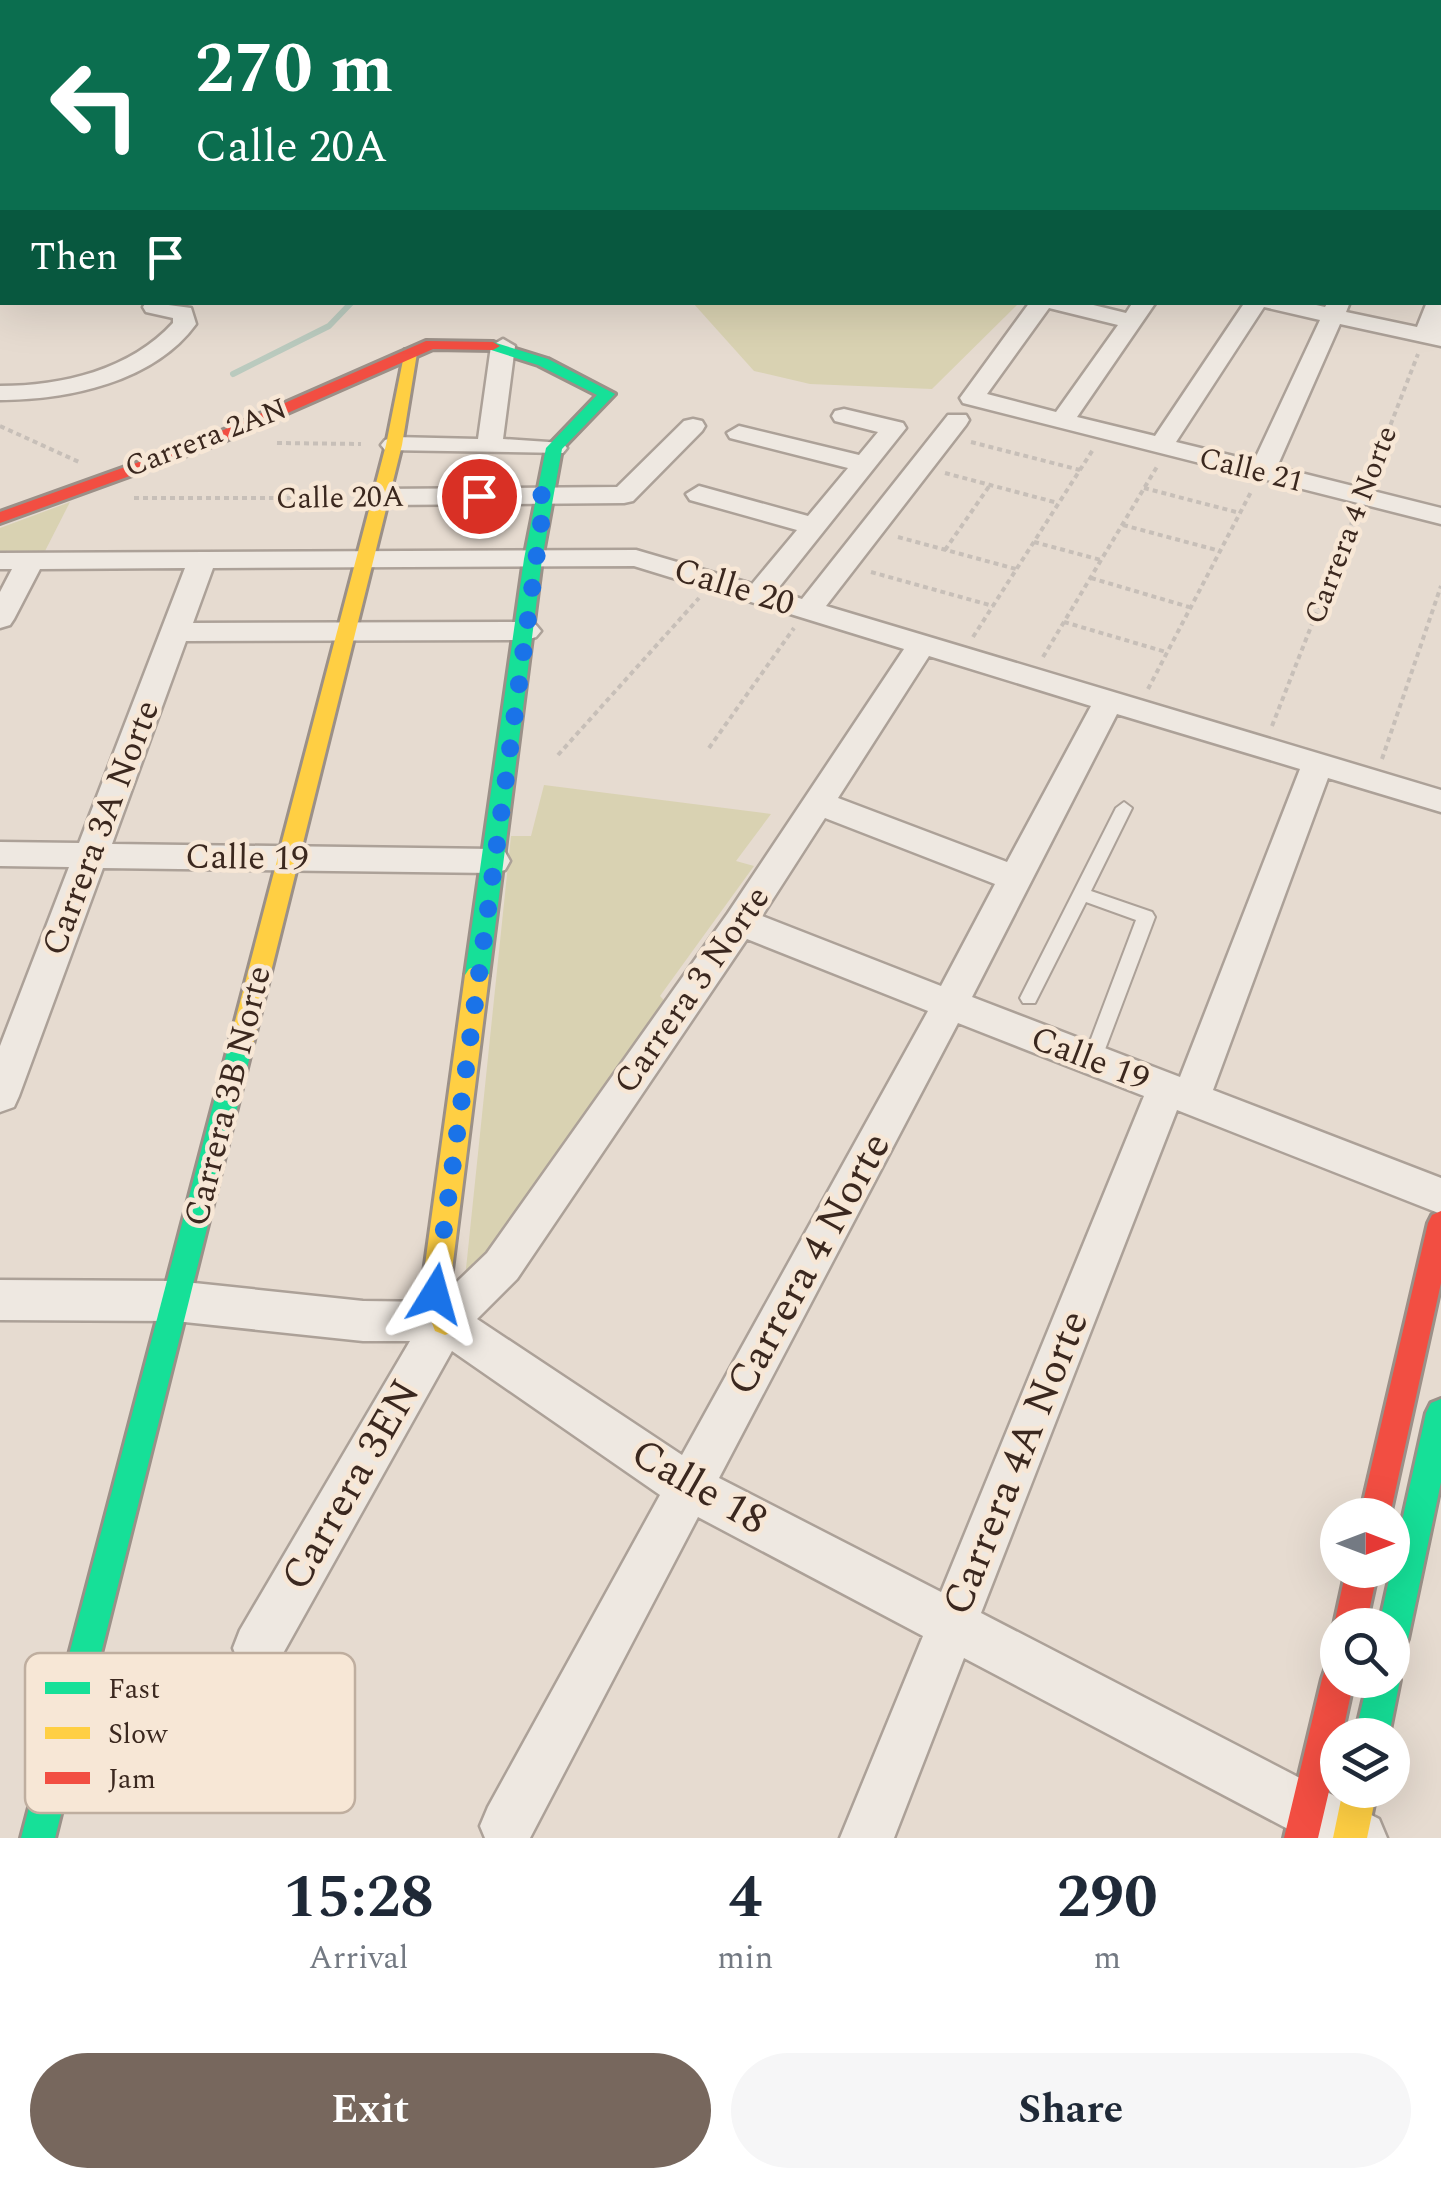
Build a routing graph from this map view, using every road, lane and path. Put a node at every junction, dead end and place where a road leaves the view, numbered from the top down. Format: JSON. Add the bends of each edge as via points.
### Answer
{"nodes":[{"id":1,"x":1040,"y":305,"type":"edge"},
{"id":2,"x":1076,"y":305,"type":"edge"},
{"id":3,"x":1254,"y":305,"type":"edge"},
{"id":4,"x":1295,"y":305,"type":"edge"},
{"id":5,"x":1439,"y":305,"type":"edge"},
{"id":6,"x":154,"y":308,"type":"dead end"},
{"id":7,"x":1336,"y":310,"type":"edge"},
{"id":8,"x":1138,"y":312,"type":"edge"},
{"id":9,"x":1433,"y":338,"type":"edge"},
{"id":10,"x":504,"y":346,"type":"junction"},
{"id":11,"x":410,"y":352,"type":"junction"},
{"id":12,"x":0,"y":393,"type":"edge"},
{"id":13,"x":844,"y":416,"type":"dead end"},
{"id":14,"x":1061,"y":423,"type":"junction"},
{"id":15,"x":0,"y":426,"type":"edge"},
{"id":16,"x":693,"y":426,"type":"dead end"},
{"id":17,"x":952,"y":428,"type":"joint"},
{"id":18,"x":739,"y":433,"type":"dead end"},
{"id":19,"x":1103,"y":433,"type":"junction"},
{"id":20,"x":209,"y":442,"type":"junction"},
{"id":21,"x":394,"y":444,"type":"junction"},
{"id":22,"x":490,"y":446,"type":"junction"},
{"id":23,"x":554,"y":448,"type":"junction"},
{"id":24,"x":1164,"y":448,"type":"junction"},
{"id":25,"x":864,"y":464,"type":"junction"},
{"id":26,"x":920,"y":466,"type":"junction"},
{"id":27,"x":1080,"y":470,"type":"junction"},
{"id":28,"x":1262,"y":472,"type":"junction"},
{"id":29,"x":109,"y":476,"type":"junction"},
{"id":30,"x":990,"y":485,"type":"junction"},
{"id":31,"x":1144,"y":488,"type":"junction"},
{"id":32,"x":699,"y":494,"type":"dead end"},
{"id":33,"x":545,"y":495,"type":"junction"},
{"id":34,"x":380,"y":497,"type":"junction"},
{"id":35,"x":1362,"y":497,"type":"junction"},
{"id":36,"x":129,"y":498,"type":"dead end"},
{"id":37,"x":1058,"y":503,"type":"junction"},
{"id":38,"x":1240,"y":513,"type":"junction"},
{"id":39,"x":1441,"y":516,"type":"edge"},
{"id":40,"x":0,"y":518,"type":"edge"},
{"id":41,"x":1123,"y":524,"type":"junction"},
{"id":42,"x":814,"y":526,"type":"junction"},
{"id":43,"x":872,"y":529,"type":"junction"},
{"id":44,"x":1034,"y":542,"type":"junction"},
{"id":45,"x":945,"y":550,"type":"junction"},
{"id":46,"x":1220,"y":551,"type":"junction"},
{"id":47,"x":365,"y":558,"type":"junction"},
{"id":48,"x":533,"y":559,"type":"junction"},
{"id":49,"x":30,"y":560,"type":"junction"},
{"id":50,"x":202,"y":560,"type":"junction"},
{"id":51,"x":1101,"y":560,"type":"junction"},
{"id":52,"x":0,"y":561,"type":"edge"},
{"id":53,"x":844,"y":564,"type":"junction"},
{"id":54,"x":1016,"y":569,"type":"junction"},
{"id":55,"x":1090,"y":578,"type":"junction"},
{"id":56,"x":714,"y":581,"type":"junction"},
{"id":57,"x":1441,"y":586,"type":"edge"},
{"id":58,"x":758,"y":594,"type":"junction"},
{"id":59,"x":993,"y":606,"type":"junction"},
{"id":60,"x":1189,"y":607,"type":"junction"},
{"id":61,"x":808,"y":610,"type":"junction"},
{"id":62,"x":0,"y":619,"type":"edge"},
{"id":63,"x":1064,"y":622,"type":"junction"},
{"id":64,"x":526,"y":631,"type":"junction"},
{"id":65,"x":174,"y":632,"type":"junction"},
{"id":66,"x":346,"y":633,"type":"junction"},
{"id":67,"x":922,"y":644,"type":"junction"},
{"id":68,"x":1166,"y":652,"type":"junction"},
{"id":69,"x":960,"y":656,"type":"junction"},
{"id":70,"x":1031,"y":677,"type":"junction"},
{"id":71,"x":1124,"y":705,"type":"junction"},
{"id":72,"x":1264,"y":747,"type":"junction"},
{"id":73,"x":709,"y":748,"type":"dead end"},
{"id":74,"x":558,"y":755,"type":"dead end"},
{"id":75,"x":1318,"y":763,"type":"junction"},
{"id":76,"x":1374,"y":781,"type":"junction"},
{"id":77,"x":1441,"y":801,"type":"edge"},
{"id":78,"x":820,"y":804,"type":"junction"},
{"id":79,"x":1124,"y":808,"type":"dead end"},
{"id":80,"x":0,"y":854,"type":"edge"},
{"id":81,"x":91,"y":855,"type":"junction"},
{"id":82,"x":288,"y":858,"type":"junction"},
{"id":83,"x":493,"y":861,"type":"junction"},
{"id":84,"x":1016,"y":879,"type":"junction"},
{"id":85,"x":1081,"y":894,"type":"junction"},
{"id":86,"x":740,"y":922,"type":"junction"},
{"id":87,"x":1029,"y":998,"type":"dead end"},
{"id":88,"x":950,"y":1004,"type":"junction"},
{"id":89,"x":1092,"y":1060,"type":"junction"},
{"id":90,"x":1178,"y":1093,"type":"junction"},
{"id":91,"x":0,"y":1096,"type":"edge"},
{"id":92,"x":1441,"y":1196,"type":"edge"},
{"id":93,"x":1441,"y":1223,"type":"edge"},
{"id":94,"x":0,"y":1300,"type":"edge"},
{"id":95,"x":175,"y":1301,"type":"junction"},
{"id":96,"x":445,"y":1322,"type":"junction"},
{"id":97,"x":1441,"y":1414,"type":"edge"},
{"id":98,"x":687,"y":1486,"type":"junction"},
{"id":99,"x":1379,"y":1498,"type":"edge"},
{"id":100,"x":1399,"y":1608,"type":"edge"},
{"id":101,"x":952,"y":1624,"type":"junction"},
{"id":102,"x":258,"y":1648,"type":"dead end"},
{"id":103,"x":85,"y":1653,"type":"edge"},
{"id":104,"x":1338,"y":1698,"type":"edge"},
{"id":105,"x":44,"y":1813,"type":"edge"},
{"id":106,"x":1338,"y":1825,"type":"edge"},
{"id":107,"x":506,"y":1826,"type":"dead end"},
{"id":108,"x":38,"y":1838,"type":"edge"},
{"id":109,"x":867,"y":1838,"type":"edge"}],
"edges":[{"from":1,"to":14,"type":"street","name":"Calle 21","via":[[972,398]]},
{"from":2,"to":8,"type":"street"},
{"from":3,"to":24,"type":"street"},
{"from":4,"to":7,"type":"street"},
{"from":5,"to":9,"type":"street"},
{"from":6,"to":12,"type":"street","via":[[183,313],[185,324],[107,377],[43,392]]},
{"from":7,"to":9,"type":"street"},
{"from":7,"to":28,"type":"street"},
{"from":8,"to":14,"type":"street"},
{"from":9,"to":35,"type":"path","name":"Carrera 4 Norte"},
{"from":10,"to":11,"type":"street","name":"Carrera 2AN","via":[[468,341]]},
{"from":10,"to":22,"type":"street"},
{"from":10,"to":23,"type":"street","via":[[607,394]]},
{"from":11,"to":20,"type":"street","name":"Carrera 2AN"},
{"from":11,"to":21,"type":"street","name":"Carrera 3B Norte"},
{"from":13,"to":25,"type":"street","via":[[894,428]]},
{"from":14,"to":19,"type":"street","name":"Calle 21"},
{"from":15,"to":29,"type":"path"},
{"from":16,"to":33,"type":"street","name":"Calle 20A","via":[[624,495]]},
{"from":17,"to":26,"type":"street"},
{"from":17,"to":27,"type":"path"},
{"from":18,"to":25,"type":"street"},
{"from":19,"to":24,"type":"street","name":"Calle 21"},
{"from":19,"to":27,"type":"path"},
{"from":20,"to":21,"type":"path"},
{"from":20,"to":29,"type":"street","name":"Carrera 2AN"},
{"from":21,"to":22,"type":"street"},
{"from":21,"to":34,"type":"street","name":"Carrera 3B Norte"},
{"from":22,"to":23,"type":"street"},
{"from":23,"to":33,"type":"street"},
{"from":24,"to":28,"type":"street","name":"Calle 21"},
{"from":24,"to":31,"type":"path"},
{"from":25,"to":42,"type":"street"},
{"from":26,"to":30,"type":"path"},
{"from":26,"to":43,"type":"street"},
{"from":27,"to":37,"type":"path"},
{"from":28,"to":35,"type":"street","name":"Calle 21"},
{"from":28,"to":38,"type":"path"},
{"from":29,"to":40,"type":"street","name":"Carrera 2AN"},
{"from":30,"to":37,"type":"path"},
{"from":30,"to":45,"type":"path"},
{"from":31,"to":38,"type":"path"},
{"from":31,"to":41,"type":"path"},
{"from":32,"to":42,"type":"street"},
{"from":33,"to":34,"type":"street","name":"Calle 20A"},
{"from":33,"to":48,"type":"street"},
{"from":34,"to":36,"type":"path","name":"Calle 20A"},
{"from":34,"to":47,"type":"street","name":"Carrera 3B Norte"},
{"from":35,"to":39,"type":"street","name":"Calle 21"},
{"from":35,"to":72,"type":"path","name":"Carrera 4 Norte"},
{"from":37,"to":44,"type":"path"},
{"from":38,"to":46,"type":"path"},
{"from":41,"to":46,"type":"path"},
{"from":41,"to":51,"type":"path"},
{"from":42,"to":58,"type":"street"},
{"from":43,"to":45,"type":"path"},
{"from":43,"to":53,"type":"street"},
{"from":44,"to":51,"type":"path"},
{"from":44,"to":54,"type":"path"},
{"from":45,"to":54,"type":"path"},
{"from":46,"to":60,"type":"path"},
{"from":47,"to":48,"type":"street","name":"Calle 20"},
{"from":47,"to":50,"type":"street","name":"Calle 20"},
{"from":47,"to":66,"type":"street","name":"Carrera 3B Norte"},
{"from":48,"to":56,"type":"street","name":"Calle 20","via":[[636,558]]},
{"from":48,"to":64,"type":"street"},
{"from":49,"to":50,"type":"street","name":"Calle 20"},
{"from":49,"to":52,"type":"street","name":"Calle 20"},
{"from":49,"to":62,"type":"street"},
{"from":50,"to":65,"type":"street","name":"Carrera 3A Norte"},
{"from":51,"to":55,"type":"path"},
{"from":53,"to":59,"type":"path"},
{"from":53,"to":61,"type":"street"},
{"from":54,"to":59,"type":"path"},
{"from":55,"to":60,"type":"path"},
{"from":55,"to":63,"type":"path"},
{"from":56,"to":58,"type":"street","name":"Calle 20"},
{"from":56,"to":74,"type":"path"},
{"from":57,"to":76,"type":"path"},
{"from":58,"to":61,"type":"street","name":"Calle 20"},
{"from":59,"to":69,"type":"path"},
{"from":60,"to":68,"type":"path"},
{"from":61,"to":67,"type":"street","name":"Calle 20"},
{"from":61,"to":73,"type":"path"},
{"from":63,"to":68,"type":"path"},
{"from":63,"to":70,"type":"path"},
{"from":64,"to":66,"type":"street"},
{"from":64,"to":83,"type":"street"},
{"from":65,"to":66,"type":"street"},
{"from":65,"to":81,"type":"street","name":"Carrera 3A Norte"},
{"from":66,"to":82,"type":"street","name":"Carrera 3B Norte"},
{"from":67,"to":69,"type":"street","name":"Calle 20"},
{"from":67,"to":78,"type":"street","name":"Carrera 3 Norte"},
{"from":68,"to":71,"type":"path"},
{"from":69,"to":70,"type":"street","name":"Calle 20"},
{"from":70,"to":71,"type":"street","name":"Calle 20"},
{"from":71,"to":72,"type":"street","name":"Calle 20"},
{"from":71,"to":84,"type":"street","name":"Carrera 4 Norte"},
{"from":72,"to":75,"type":"street","name":"Calle 20"},
{"from":75,"to":76,"type":"street","name":"Calle 20"},
{"from":75,"to":90,"type":"street","name":"Carrera 4A Norte"},
{"from":76,"to":77,"type":"street","name":"Calle 20"},
{"from":78,"to":84,"type":"street"},
{"from":78,"to":86,"type":"street","name":"Carrera 3 Norte"},
{"from":79,"to":85,"type":"lane"},
{"from":80,"to":81,"type":"street","name":"Calle 19"},
{"from":81,"to":82,"type":"street","name":"Calle 19"},
{"from":81,"to":91,"type":"street","name":"Carrera 3A Norte"},
{"from":82,"to":83,"type":"street","name":"Calle 19"},
{"from":82,"to":95,"type":"street","name":"Carrera 3B Norte"},
{"from":83,"to":96,"type":"street","via":[[435,1294]]},
{"from":84,"to":88,"type":"street","name":"Carrera 4 Norte"},
{"from":85,"to":87,"type":"lane"},
{"from":85,"to":89,"type":"lane","via":[[1146,916]]},
{"from":86,"to":88,"type":"street","name":"Calle 19"},
{"from":86,"to":96,"type":"street","name":"Carrera 3 Norte","via":[[502,1266]]},
{"from":88,"to":89,"type":"street","name":"Calle 19"},
{"from":88,"to":98,"type":"street","name":"Carrera 4 Norte"},
{"from":89,"to":90,"type":"street","name":"Calle 19"},
{"from":90,"to":92,"type":"street","name":"Calle 19"},
{"from":90,"to":101,"type":"street","name":"Carrera 4A Norte"},
{"from":93,"to":99,"type":"street"},
{"from":94,"to":95,"type":"street"},
{"from":95,"to":96,"type":"street","via":[[363,1321]]},
{"from":95,"to":103,"type":"street","name":"Carrera 3B Norte"},
{"from":96,"to":98,"type":"street","name":"Calle 18"},
{"from":96,"to":102,"type":"street","name":"Carrera 3EN"},
{"from":97,"to":100,"type":"street"},
{"from":98,"to":101,"type":"street","name":"Calle 18"},
{"from":98,"to":107,"type":"street","name":"Carrera 4 Norte"},
{"from":101,"to":106,"type":"street","name":"Calle 18"},
{"from":101,"to":109,"type":"street","name":"Carrera 4A Norte"},
{"from":104,"to":106,"type":"street"},
{"from":105,"to":108,"type":"street","name":"Carrera 3B Norte"}]}
